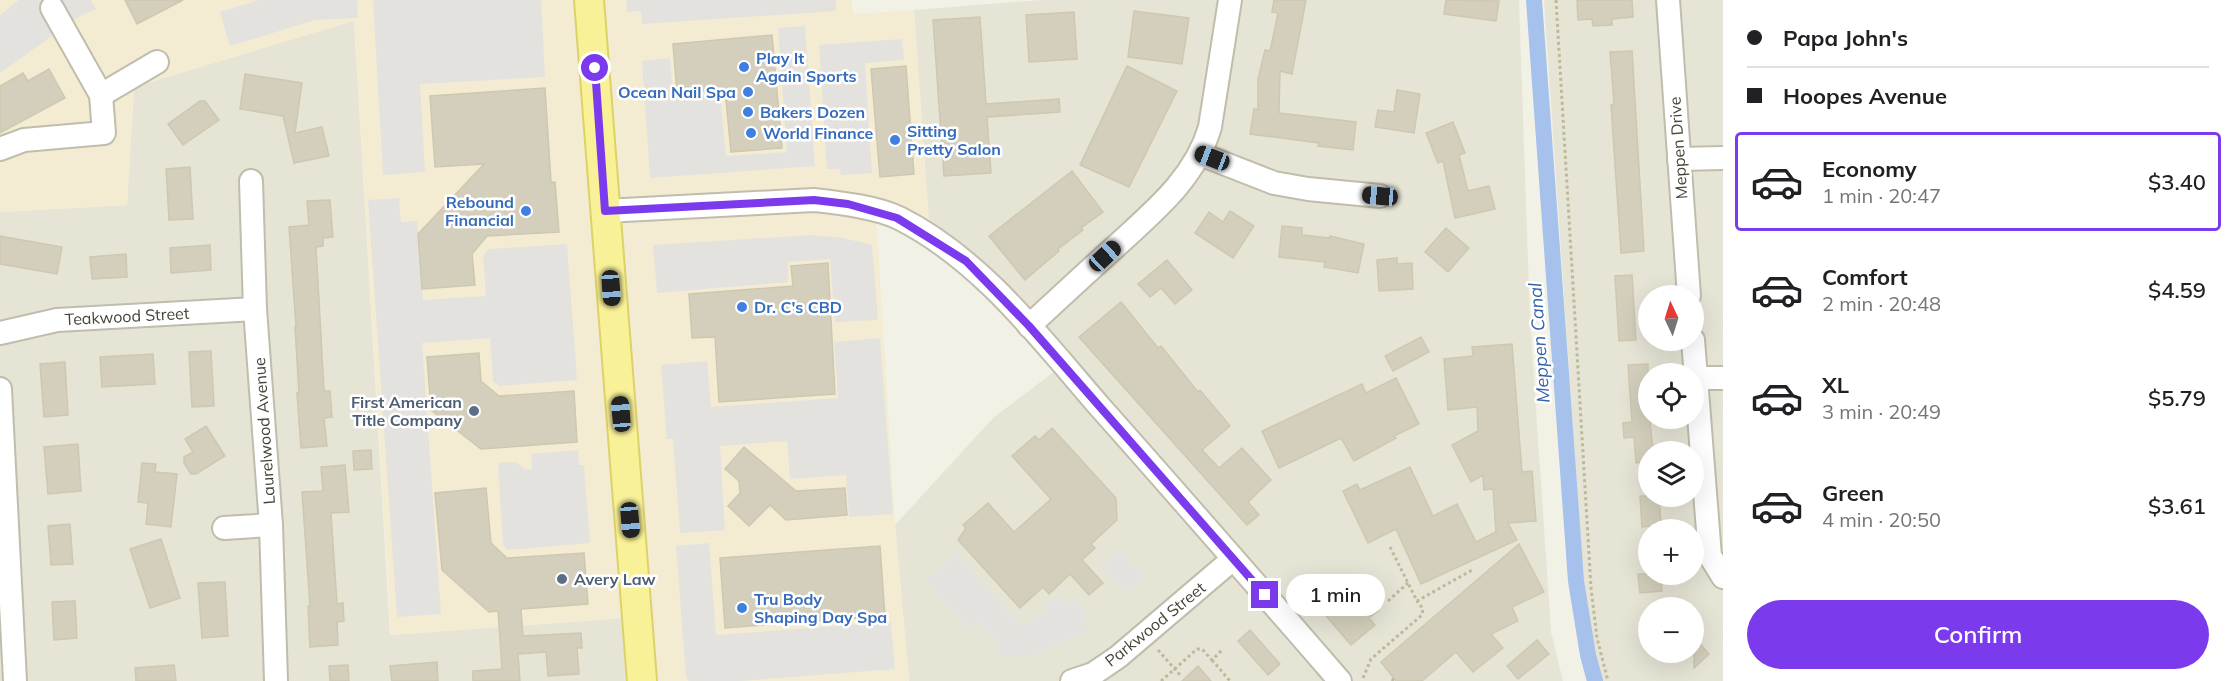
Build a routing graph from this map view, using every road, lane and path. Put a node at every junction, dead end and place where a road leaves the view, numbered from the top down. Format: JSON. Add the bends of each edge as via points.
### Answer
{"nodes":[{"id":1,"x":589,"y":0,"type":"edge"},
{"id":2,"x":1230,"y":0,"type":"edge"},
{"id":3,"x":1556,"y":0,"type":"edge"},
{"id":4,"x":1668,"y":0,"type":"edge"},
{"id":5,"x":52,"y":8,"type":"dead end"},
{"id":6,"x":157,"y":62,"type":"dead end"},
{"id":7,"x":100,"y":95,"type":"junction"},
{"id":8,"x":0,"y":149,"type":"edge"},
{"id":9,"x":1200,"y":154,"type":"junction"},
{"id":10,"x":1723,"y":158,"type":"edge"},
{"id":11,"x":1679,"y":159,"type":"junction"},
{"id":12,"x":251,"y":181,"type":"dead end"},
{"id":13,"x":1380,"y":196,"type":"dead end"},
{"id":14,"x":605,"y":211,"type":"junction"},
{"id":15,"x":1688,"y":285,"type":"edge"},
{"id":16,"x":255,"y":309,"type":"junction"},
{"id":17,"x":1029,"y":326,"type":"junction"},
{"id":18,"x":0,"y":333,"type":"edge"},
{"id":19,"x":1704,"y":378,"type":"edge"},
{"id":20,"x":1723,"y":378,"type":"edge"},
{"id":21,"x":0,"y":389,"type":"edge"},
{"id":22,"x":1700,"y":429,"type":"edge"},
{"id":23,"x":271,"y":525,"type":"junction"},
{"id":24,"x":224,"y":528,"type":"dead end"},
{"id":25,"x":4,"y":544,"type":"edge"},
{"id":26,"x":1390,"y":548,"type":"dead end"},
{"id":27,"x":1233,"y":559,"type":"junction"},
{"id":28,"x":1474,"y":569,"type":"dead end"},
{"id":29,"x":1723,"y":577,"type":"edge"},
{"id":30,"x":1408,"y":583,"type":"junction"},
{"id":31,"x":1388,"y":601,"type":"dead end"},
{"id":32,"x":1417,"y":601,"type":"junction"},
{"id":33,"x":1158,"y":650,"type":"dead end"},
{"id":34,"x":1222,"y":650,"type":"dead end"},
{"id":35,"x":1212,"y":660,"type":"junction"},
{"id":36,"x":1174,"y":669,"type":"junction"},
{"id":37,"x":1180,"y":675,"type":"dead end"},
{"id":38,"x":1363,"y":678,"type":"dead end"},
{"id":39,"x":15,"y":681,"type":"edge"},
{"id":40,"x":276,"y":681,"type":"edge"},
{"id":41,"x":642,"y":681,"type":"edge"},
{"id":42,"x":1072,"y":681,"type":"edge"},
{"id":43,"x":1161,"y":681,"type":"edge"},
{"id":44,"x":1230,"y":681,"type":"edge"},
{"id":45,"x":1340,"y":681,"type":"edge"},
{"id":46,"x":1608,"y":681,"type":"edge"}],
"edges":[{"from":1,"to":14,"type":"main road"},
{"from":2,"to":9,"type":"street","via":[[1210,127]]},
{"from":3,"to":46,"type":"path","via":[[1592,588],[1597,638]]},
{"from":4,"to":11,"type":"street","name":"Meppen Drive"},
{"from":5,"to":7,"type":"street"},
{"from":6,"to":7,"type":"street"},
{"from":7,"to":8,"type":"street","via":[[104,133],[24,140]]},
{"from":9,"to":13,"type":"street","via":[[1274,183]]},
{"from":9,"to":17,"type":"street","via":[[1168,198]]},
{"from":10,"to":11,"type":"street"},
{"from":11,"to":15,"type":"street","name":"Meppen Drive"},
{"from":12,"to":16,"type":"street","name":"Laurelwood Avenue"},
{"from":14,"to":17,"type":"street","via":[[814,200],[854,206],[897,218],[966,261]]},
{"from":14,"to":41,"type":"main road"},
{"from":16,"to":18,"type":"street","name":"Teakwood Street","via":[[57,320]]},
{"from":16,"to":23,"type":"street","name":"Laurelwood Avenue"},
{"from":17,"to":27,"type":"street"},
{"from":19,"to":20,"type":"street"},
{"from":21,"to":25,"type":"street"},
{"from":22,"to":29,"type":"street","via":[[1710,556]]},
{"from":23,"to":24,"type":"street"},
{"from":23,"to":40,"type":"street","name":"Laurelwood Avenue"},
{"from":25,"to":39,"type":"street"},
{"from":26,"to":30,"type":"path"},
{"from":27,"to":42,"type":"street","name":"Parkwood Street","via":[[1118,657],[1093,674]]},
{"from":27,"to":45,"type":"street"},
{"from":28,"to":32,"type":"path"},
{"from":30,"to":31,"type":"path"},
{"from":30,"to":32,"type":"path"},
{"from":32,"to":38,"type":"path","via":[[1422,615],[1371,659]]},
{"from":33,"to":36,"type":"path"},
{"from":34,"to":35,"type":"path"},
{"from":35,"to":36,"type":"path","via":[[1197,649]]},
{"from":35,"to":44,"type":"path"},
{"from":36,"to":37,"type":"path"},
{"from":36,"to":43,"type":"path"}]}
